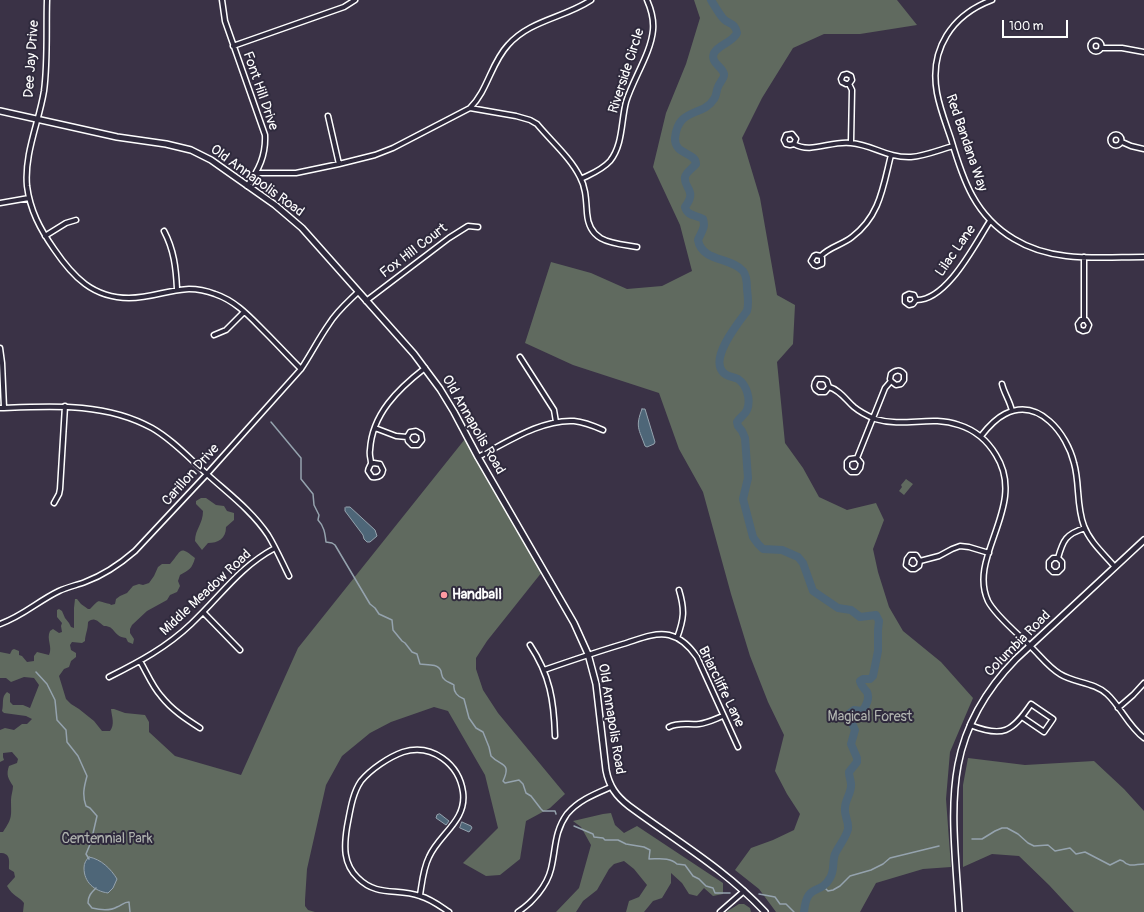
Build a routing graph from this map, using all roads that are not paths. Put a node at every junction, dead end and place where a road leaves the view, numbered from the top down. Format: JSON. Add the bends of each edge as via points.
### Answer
{"nodes":[{"id":1,"x":47,"y":0,"type":"edge"},
{"id":2,"x":222,"y":0,"type":"edge"},
{"id":3,"x":355,"y":0,"type":"edge"},
{"id":4,"x":591,"y":0,"type":"edge"},
{"id":5,"x":647,"y":0,"type":"edge"},
{"id":6,"x":992,"y":0,"type":"edge"},
{"id":7,"x":233,"y":46,"type":"junction"},
{"id":8,"x":1101,"y":48,"type":"dead end"},
{"id":9,"x":1144,"y":52,"type":"edge"},
{"id":10,"x":849,"y":84,"type":"dead end"},
{"id":11,"x":470,"y":108,"type":"junction"},
{"id":12,"x":0,"y":110,"type":"edge"},
{"id":13,"x":328,"y":116,"type":"dead end"},
{"id":14,"x":37,"y":119,"type":"junction"},
{"id":15,"x":851,"y":142,"type":"junction"},
{"id":16,"x":1122,"y":142,"type":"dead end"},
{"id":17,"x":794,"y":144,"type":"dead end"},
{"id":18,"x":953,"y":146,"type":"junction"},
{"id":19,"x":1144,"y":149,"type":"edge"},
{"id":20,"x":891,"y":155,"type":"junction"},
{"id":21,"x":339,"y":164,"type":"junction"},
{"id":22,"x":256,"y":174,"type":"junction"},
{"id":23,"x":581,"y":179,"type":"junction"},
{"id":24,"x":247,"y":186,"type":"junction"},
{"id":25,"x":29,"y":198,"type":"junction"},
{"id":26,"x":0,"y":203,"type":"edge"},
{"id":27,"x":76,"y":220,"type":"dead end"},
{"id":28,"x":990,"y":221,"type":"junction"},
{"id":29,"x":478,"y":227,"type":"dead end"},
{"id":30,"x":164,"y":231,"type":"dead end"},
{"id":31,"x":45,"y":236,"type":"junction"},
{"id":32,"x":637,"y":247,"type":"dead end"},
{"id":33,"x":821,"y":256,"type":"dead end"},
{"id":34,"x":1084,"y":257,"type":"junction"},
{"id":35,"x":1144,"y":257,"type":"edge"},
{"id":36,"x":178,"y":290,"type":"junction"},
{"id":37,"x":358,"y":292,"type":"junction"},
{"id":38,"x":366,"y":300,"type":"junction"},
{"id":39,"x":916,"y":300,"type":"dead end"},
{"id":40,"x":244,"y":312,"type":"junction"},
{"id":41,"x":1084,"y":320,"type":"dead end"},
{"id":42,"x":214,"y":335,"type":"dead end"},
{"id":43,"x":0,"y":348,"type":"edge"},
{"id":44,"x":520,"y":357,"type":"dead end"},
{"id":45,"x":425,"y":368,"type":"junction"},
{"id":46,"x":301,"y":369,"type":"junction"},
{"id":47,"x":891,"y":381,"type":"dead end"},
{"id":48,"x":1002,"y":384,"type":"dead end"},
{"id":49,"x":828,"y":387,"type":"dead end"},
{"id":50,"x":65,"y":406,"type":"junction"},
{"id":51,"x":2,"y":408,"type":"edge"},
{"id":52,"x":1012,"y":411,"type":"junction"},
{"id":53,"x":873,"y":418,"type":"junction"},
{"id":54,"x":556,"y":422,"type":"junction"},
{"id":55,"x":375,"y":428,"type":"junction"},
{"id":56,"x":603,"y":430,"type":"dead end"},
{"id":57,"x":981,"y":436,"type":"junction"},
{"id":58,"x":407,"y":437,"type":"dead end"},
{"id":59,"x":478,"y":458,"type":"junction"},
{"id":60,"x":857,"y":458,"type":"dead end"},
{"id":61,"x":371,"y":464,"type":"dead end"},
{"id":62,"x":207,"y":474,"type":"junction"},
{"id":63,"x":54,"y":503,"type":"dead end"},
{"id":64,"x":1085,"y":528,"type":"junction"},
{"id":65,"x":1144,"y":540,"type":"edge"},
{"id":66,"x":275,"y":548,"type":"junction"},
{"id":67,"x":989,"y":553,"type":"junction"},
{"id":68,"x":1058,"y":558,"type":"dead end"},
{"id":69,"x":920,"y":560,"type":"dead end"},
{"id":70,"x":1115,"y":566,"type":"junction"},
{"id":71,"x":289,"y":576,"type":"dead end"},
{"id":72,"x":679,"y":590,"type":"dead end"},
{"id":73,"x":203,"y":612,"type":"junction"},
{"id":74,"x":0,"y":624,"type":"edge"},
{"id":75,"x":677,"y":638,"type":"junction"},
{"id":76,"x":530,"y":645,"type":"dead end"},
{"id":77,"x":1030,"y":646,"type":"junction"},
{"id":78,"x":240,"y":650,"type":"dead end"},
{"id":79,"x":588,"y":654,"type":"junction"},
{"id":80,"x":140,"y":661,"type":"junction"},
{"id":81,"x":544,"y":670,"type":"junction"},
{"id":82,"x":109,"y":677,"type":"dead end"},
{"id":83,"x":1144,"y":683,"type":"edge"},
{"id":84,"x":1118,"y":708,"type":"junction"},
{"id":85,"x":724,"y":716,"type":"junction"},
{"id":86,"x":1022,"y":717,"type":"junction"},
{"id":87,"x":970,"y":725,"type":"junction"},
{"id":88,"x":670,"y":727,"type":"dead end"},
{"id":89,"x":200,"y":728,"type":"dead end"},
{"id":90,"x":555,"y":736,"type":"dead end"},
{"id":91,"x":1144,"y":738,"type":"edge"},
{"id":92,"x":738,"y":747,"type":"dead end"},
{"id":93,"x":611,"y":787,"type":"junction"},
{"id":94,"x":744,"y":891,"type":"junction"},
{"id":95,"x":420,"y":896,"type":"junction"},
{"id":96,"x":449,"y":912,"type":"edge"},
{"id":97,"x":518,"y":912,"type":"edge"},
{"id":98,"x":720,"y":912,"type":"edge"},
{"id":99,"x":765,"y":912,"type":"edge"},
{"id":100,"x":959,"y":912,"type":"edge"}],
"edges":[{"from":1,"to":14,"type":"street","name":"Dee Jay Drive","via":[[45,81]]},
{"from":2,"to":7,"type":"street","name":"Font Hill Drive"},
{"from":3,"to":7,"type":"street","via":[[344,7]]},
{"from":4,"to":11,"type":"street","via":[[571,11],[540,22],[509,44],[497,60],[477,101]]},
{"from":5,"to":23,"type":"street","name":"Riverside Circle","via":[[652,15],[653,31],[627,100],[617,146],[610,161]]},
{"from":6,"to":18,"type":"street","name":"Red Bandana Way","via":[[977,6],[959,20],[945,38],[939,54],[936,69],[937,94]]},
{"from":7,"to":22,"type":"street","name":"Font Hill Drive","via":[[265,135],[265,151]]},
{"from":8,"to":9,"type":"street"},
{"from":10,"to":15,"type":"street","via":[[852,90]]},
{"from":11,"to":21,"type":"street","via":[[393,148]]},
{"from":11,"to":23,"type":"street","via":[[530,120],[570,161]]},
{"from":12,"to":14,"type":"street","name":"Old Annapolis Road"},
{"from":13,"to":21,"type":"street"},
{"from":14,"to":24,"type":"street","name":"Old Annapolis Road","via":[[191,150],[211,160]]},
{"from":14,"to":25,"type":"street","name":"Dee Jay Drive","via":[[28,164]]},
{"from":15,"to":17,"type":"street","via":[[810,148]]},
{"from":15,"to":20,"type":"street"},
{"from":16,"to":19,"type":"street"},
{"from":18,"to":20,"type":"street","via":[[916,156]]},
{"from":18,"to":28,"type":"street","name":"Red Bandana Way","via":[[968,188]]},
{"from":20,"to":33,"type":"street","via":[[880,200],[869,221],[851,238],[827,250]]},
{"from":21,"to":22,"type":"street","via":[[296,173]]},
{"from":22,"to":24,"type":"street","name":"Font Hill Drive"},
{"from":23,"to":32,"type":"street","via":[[588,222],[594,234],[609,242]]},
{"from":24,"to":37,"type":"street","name":"Old Annapolis Road","via":[[300,226]]},
{"from":25,"to":26,"type":"street"},
{"from":25,"to":31,"type":"street","name":"Dee Jay Drive"},
{"from":27,"to":31,"type":"street"},
{"from":28,"to":34,"type":"street","name":"Red Bandana Way","via":[[1006,234],[1033,249],[1052,255]]},
{"from":28,"to":39,"type":"street","name":"Lilac Lane","via":[[947,284],[932,296]]},
{"from":29,"to":38,"type":"street","name":"Fox Hill Court","via":[[468,226],[449,238]]},
{"from":30,"to":36,"type":"street","via":[[173,250]]},
{"from":31,"to":36,"type":"street","name":"Dee Jay Drive","via":[[71,272],[94,290],[128,298]]},
{"from":34,"to":35,"type":"street","name":"Red Bandana Way"},
{"from":34,"to":41,"type":"street"},
{"from":36,"to":40,"type":"street","name":"Dee Jay Drive","via":[[197,289],[215,294],[232,302]]},
{"from":37,"to":38,"type":"street","name":"Old Annapolis Road"},
{"from":37,"to":46,"type":"street","name":"Carillon Drive","via":[[329,323]]},
{"from":38,"to":45,"type":"street","name":"Old Annapolis Road"},
{"from":40,"to":42,"type":"street","via":[[226,330]]},
{"from":40,"to":46,"type":"street","name":"Dee Jay Drive"},
{"from":43,"to":51,"type":"street"},
{"from":44,"to":54,"type":"street","via":[[551,406]]},
{"from":45,"to":55,"type":"street","via":[[391,399]]},
{"from":45,"to":59,"type":"street","name":"Old Annapolis Road","via":[[454,412]]},
{"from":46,"to":62,"type":"street","name":"Carillon Drive"},
{"from":47,"to":53,"type":"street","via":[[885,388]]},
{"from":48,"to":52,"type":"street"},
{"from":49,"to":53,"type":"street","via":[[836,390],[855,408]]},
{"from":50,"to":51,"type":"street"},
{"from":50,"to":62,"type":"street","via":[[108,413],[151,428],[175,445]]},
{"from":50,"to":63,"type":"street","via":[[60,489]]},
{"from":52,"to":57,"type":"street","via":[[996,420]]},
{"from":52,"to":64,"type":"street","via":[[1027,410],[1038,413],[1054,425],[1063,438],[1076,468],[1080,510]]},
{"from":53,"to":57,"type":"street","via":[[898,423],[931,420],[950,422]]},
{"from":53,"to":60,"type":"street"},
{"from":54,"to":56,"type":"street","via":[[575,421]]},
{"from":54,"to":59,"type":"street","via":[[517,437]]},
{"from":55,"to":58,"type":"street","via":[[396,436]]},
{"from":55,"to":61,"type":"street","via":[[370,448]]},
{"from":57,"to":67,"type":"street","via":[[998,458],[1006,487],[1004,504]]},
{"from":59,"to":79,"type":"street","name":"Old Annapolis Road","via":[[574,624]]},
{"from":62,"to":66,"type":"street","via":[[250,513]]},
{"from":62,"to":74,"type":"street","name":"Carillon Drive","via":[[127,558],[107,572],[60,591]]},
{"from":64,"to":68,"type":"street","via":[[1075,531],[1066,538]]},
{"from":64,"to":70,"type":"street"},
{"from":65,"to":70,"type":"street","name":"Columbia Road"},
{"from":66,"to":71,"type":"street"},
{"from":66,"to":73,"type":"street","name":"Middle Meadow Road","via":[[245,568]]},
{"from":67,"to":69,"type":"street","via":[[960,546],[935,557]]},
{"from":67,"to":77,"type":"street","via":[[983,580],[988,600],[996,613]]},
{"from":70,"to":77,"type":"street","name":"Columbia Road"},
{"from":72,"to":75,"type":"street","via":[[683,602],[683,616]]},
{"from":73,"to":78,"type":"street"},
{"from":73,"to":80,"type":"street","name":"Middle Meadow Road","via":[[168,643]]},
{"from":75,"to":79,"type":"street","via":[[668,635],[649,636]]},
{"from":75,"to":85,"type":"street","name":"Briarcliffe Lane","via":[[688,645],[697,658]]},
{"from":76,"to":81,"type":"street"},
{"from":77,"to":84,"type":"street","via":[[1059,674],[1100,689]]},
{"from":77,"to":87,"type":"street","name":"Columbia Road","via":[[998,678]]},
{"from":79,"to":81,"type":"street"},
{"from":79,"to":93,"type":"street","name":"Old Annapolis Road","via":[[596,684],[606,770]]},
{"from":80,"to":82,"type":"street","name":"Middle Meadow Road"},
{"from":80,"to":89,"type":"street","via":[[167,703]]},
{"from":81,"to":90,"type":"street","via":[[552,697]]},
{"from":83,"to":84,"type":"street"},
{"from":84,"to":91,"type":"street"},
{"from":85,"to":88,"type":"street","via":[[700,724],[679,724]]},
{"from":85,"to":92,"type":"street","name":"Briarcliffe Lane"},
{"from":86,"to":86,"type":"street","via":[[1031,704],[1053,719],[1044,732]]},
{"from":86,"to":87,"type":"street","via":[[1012,727],[1002,731],[991,732]]},
{"from":87,"to":100,"type":"street","name":"Columbia Road","via":[[960,756],[954,793]]},
{"from":93,"to":94,"type":"street","name":"Old Annapolis Road","via":[[620,800]]},
{"from":93,"to":97,"type":"street","via":[[586,798],[567,815],[556,839],[548,879]]},
{"from":94,"to":98,"type":"street"},
{"from":94,"to":99,"type":"street","name":"Old Annapolis Road"},
{"from":95,"to":95,"type":"street","via":[[429,856],[456,821],[463,794],[458,775],[448,762],[434,753],[413,751],[392,758],[362,781],[352,800],[345,847],[352,872],[364,883],[379,891]]},
{"from":95,"to":96,"type":"street"}]}
